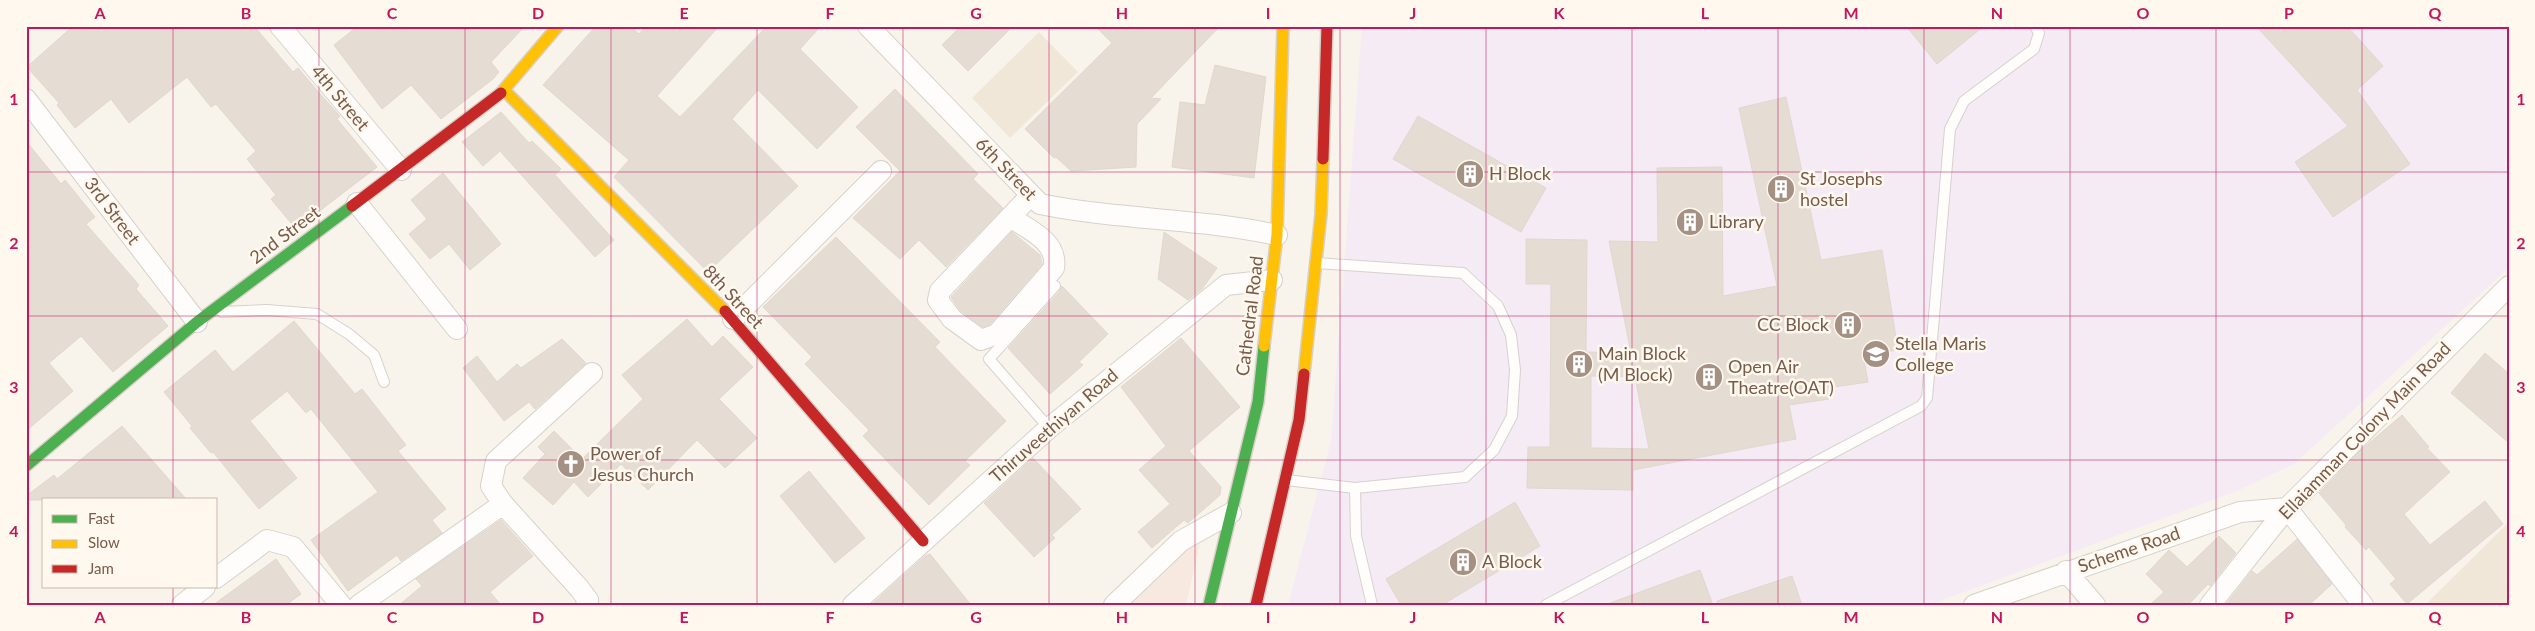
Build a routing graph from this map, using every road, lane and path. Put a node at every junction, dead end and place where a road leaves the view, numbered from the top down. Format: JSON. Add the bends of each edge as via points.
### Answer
{"nodes":[{"id":1,"x":280,"y":26,"type":"edge"},
{"id":2,"x":558,"y":26,"type":"edge"},
{"id":3,"x":868,"y":26,"type":"edge"},
{"id":4,"x":1283,"y":26,"type":"edge"},
{"id":5,"x":1327,"y":26,"type":"edge"},
{"id":6,"x":2035,"y":26,"type":"edge"},
{"id":7,"x":504,"y":90,"type":"junction"},
{"id":8,"x":26,"y":99,"type":"edge"},
{"id":9,"x":401,"y":170,"type":"junction"},
{"id":10,"x":881,"y":171,"type":"dead end"},
{"id":11,"x":1031,"y":195,"type":"junction"},
{"id":12,"x":357,"y":203,"type":"junction"},
{"id":13,"x":1010,"y":217,"type":"junction"},
{"id":14,"x":1278,"y":235,"type":"junction"},
{"id":15,"x":1316,"y":263,"type":"junction"},
{"id":16,"x":1272,"y":280,"type":"junction"},
{"id":17,"x":1055,"y":286,"type":"dead end"},
{"id":18,"x":2509,"y":286,"type":"edge"},
{"id":19,"x":204,"y":317,"type":"junction"},
{"id":20,"x":733,"y":319,"type":"junction"},
{"id":21,"x":457,"y":329,"type":"dead end"},
{"id":22,"x":592,"y":373,"type":"dead end"},
{"id":23,"x":384,"y":382,"type":"dead end"},
{"id":24,"x":1049,"y":428,"type":"junction"},
{"id":25,"x":26,"y":466,"type":"edge"},
{"id":26,"x":1285,"y":480,"type":"junction"},
{"id":27,"x":1355,"y":488,"type":"junction"},
{"id":28,"x":503,"y":504,"type":"junction"},
{"id":29,"x":2287,"y":508,"type":"junction"},
{"id":30,"x":1231,"y":513,"type":"junction"},
{"id":31,"x":923,"y":541,"type":"junction"},
{"id":32,"x":2066,"y":572,"type":"junction"},
{"id":33,"x":218,"y":577,"type":"edge"},
{"id":34,"x":204,"y":588,"type":"edge"},
{"id":35,"x":182,"y":605,"type":"edge"},
{"id":36,"x":341,"y":605,"type":"edge"},
{"id":37,"x":359,"y":605,"type":"edge"},
{"id":38,"x":586,"y":605,"type":"edge"},
{"id":39,"x":853,"y":605,"type":"edge"},
{"id":40,"x":1114,"y":605,"type":"edge"},
{"id":41,"x":1209,"y":605,"type":"edge"},
{"id":42,"x":1256,"y":605,"type":"edge"},
{"id":43,"x":1372,"y":605,"type":"edge"},
{"id":44,"x":1546,"y":605,"type":"edge"},
{"id":45,"x":1974,"y":605,"type":"edge"},
{"id":46,"x":2095,"y":605,"type":"edge"},
{"id":47,"x":2210,"y":605,"type":"edge"},
{"id":48,"x":2363,"y":605,"type":"edge"}],
"edges":[{"from":1,"to":9,"type":"street","name":"4th Street"},
{"from":2,"to":7,"type":"street","name":"2nd Street"},
{"from":3,"to":11,"type":"street","name":"6th Street"},
{"from":4,"to":14,"type":"street","name":"Cathedral Road"},
{"from":5,"to":15,"type":"street","via":[[1321,214]]},
{"from":6,"to":44,"type":"lane","via":[[2039,33],[2034,49],[1964,101],[1950,128],[1927,398],[1921,406]]},
{"from":7,"to":9,"type":"street","name":"2nd Street"},
{"from":7,"to":20,"type":"street","name":"8th Street"},
{"from":8,"to":19,"type":"street","name":"3rd Street"},
{"from":9,"to":12,"type":"street","name":"2nd Street"},
{"from":10,"to":20,"type":"street"},
{"from":11,"to":13,"type":"street"},
{"from":11,"to":14,"type":"street","name":"6th Street","via":[[1040,204],[1076,212],[1240,227]]},
{"from":12,"to":19,"type":"street","name":"2nd Street"},
{"from":12,"to":21,"type":"street"},
{"from":13,"to":13,"type":"street","via":[[940,291],[938,300],[952,319],[981,340],[997,334],[1054,268],[1055,258],[1048,243]]},
{"from":14,"to":16,"type":"street","name":"Cathedral Road"},
{"from":15,"to":26,"type":"street","via":[[1299,420]]},
{"from":15,"to":27,"type":"lane","via":[[1463,274],[1498,306],[1511,335],[1515,370],[1512,416],[1494,450],[1465,476]]},
{"from":16,"to":24,"type":"street","name":"Thiruveethiyan Road","via":[[1226,285]]},
{"from":16,"to":30,"type":"street","name":"Cathedral Road","via":[[1258,402]]},
{"from":17,"to":24,"type":"lane","via":[[989,359]]},
{"from":18,"to":29,"type":"street","name":"Ellaiamman Colony Main Road"},
{"from":19,"to":23,"type":"lane","via":[[267,310],[317,314],[350,334],[374,355]]},
{"from":19,"to":25,"type":"street","name":"2nd Street"},
{"from":20,"to":31,"type":"street","name":"8th Street"},
{"from":22,"to":28,"type":"street","via":[[496,460],[491,486]]},
{"from":24,"to":31,"type":"street","name":"Thiruveethiyan Road"},
{"from":26,"to":27,"type":"lane"},
{"from":26,"to":42,"type":"street"},
{"from":27,"to":43,"type":"lane","via":[[1356,536]]},
{"from":28,"to":37,"type":"street"},
{"from":28,"to":38,"type":"street","via":[[579,588],[588,600]]},
{"from":29,"to":32,"type":"street","name":"Scheme Road","via":[[2240,512]]},
{"from":29,"to":47,"type":"street","name":"Ellaiamman Colony Main Road"},
{"from":29,"to":48,"type":"street"},
{"from":30,"to":40,"type":"street","via":[[1181,542]]},
{"from":30,"to":41,"type":"street","name":"Cathedral Road"},
{"from":31,"to":39,"type":"street","name":"Thiruveethiyan Road"},
{"from":32,"to":45,"type":"street","name":"Scheme Road"},
{"from":32,"to":46,"type":"street"},
{"from":33,"to":36,"type":"street","via":[[267,540],[293,547]]},
{"from":34,"to":35,"type":"street"}]}
